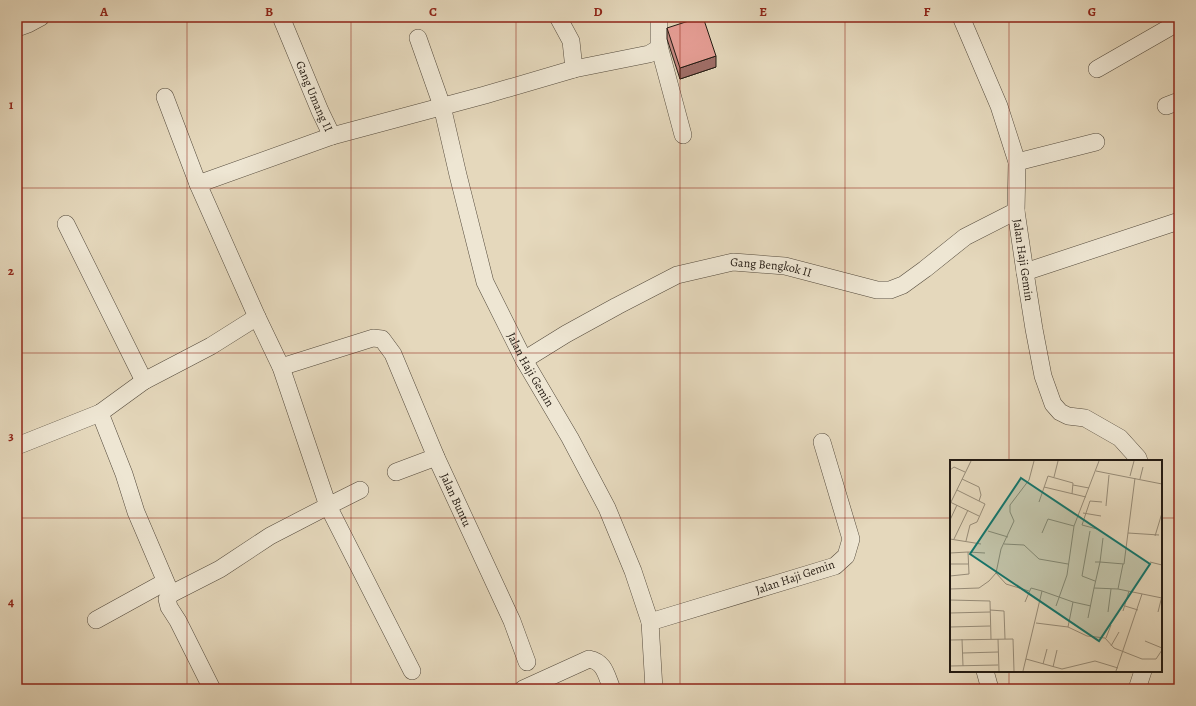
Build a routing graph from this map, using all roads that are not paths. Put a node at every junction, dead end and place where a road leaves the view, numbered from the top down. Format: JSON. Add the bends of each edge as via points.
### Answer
{"nodes":[{"id":1,"x":41,"y":17,"type":"edge"},
{"id":2,"x":281,"y":17,"type":"edge"},
{"id":3,"x":558,"y":17,"type":"edge"},
{"id":4,"x":659,"y":17,"type":"edge"},
{"id":5,"x":961,"y":17,"type":"edge"},
{"id":6,"x":1179,"y":22,"type":"edge"},
{"id":7,"x":17,"y":28,"type":"edge"},
{"id":8,"x":418,"y":38,"type":"dead end"},
{"id":9,"x":659,"y":46,"type":"junction"},
{"id":10,"x":574,"y":69,"type":"junction"},
{"id":11,"x":1098,"y":69,"type":"dead end"},
{"id":12,"x":165,"y":97,"type":"dead end"},
{"id":13,"x":442,"y":106,"type":"junction"},
{"id":14,"x":683,"y":135,"type":"dead end"},
{"id":15,"x":332,"y":136,"type":"junction"},
{"id":16,"x":1096,"y":142,"type":"dead end"},
{"id":17,"x":1017,"y":162,"type":"junction"},
{"id":18,"x":198,"y":184,"type":"junction"},
{"id":19,"x":1016,"y":211,"type":"junction"},
{"id":20,"x":1179,"y":221,"type":"edge"},
{"id":21,"x":66,"y":224,"type":"dead end"},
{"id":22,"x":1025,"y":272,"type":"junction"},
{"id":23,"x":257,"y":317,"type":"junction"},
{"id":24,"x":524,"y":360,"type":"junction"},
{"id":25,"x":281,"y":367,"type":"junction"},
{"id":26,"x":144,"y":381,"type":"junction"},
{"id":27,"x":100,"y":413,"type":"junction"},
{"id":28,"x":18,"y":442,"type":"edge"},
{"id":29,"x":822,"y":442,"type":"dead end"},
{"id":30,"x":436,"y":457,"type":"junction"},
{"id":31,"x":1139,"y":460,"type":"edge"},
{"id":32,"x":396,"y":472,"type":"dead end"},
{"id":33,"x":360,"y":490,"type":"dead end"},
{"id":34,"x":328,"y":506,"type":"junction"},
{"id":35,"x":168,"y":588,"type":"junction"},
{"id":36,"x":96,"y":620,"type":"dead end"},
{"id":37,"x":650,"y":622,"type":"junction"},
{"id":38,"x":527,"y":662,"type":"dead end"},
{"id":39,"x":412,"y":672,"type":"dead end"},
{"id":40,"x":985,"y":672,"type":"edge"},
{"id":41,"x":1143,"y":672,"type":"edge"},
{"id":42,"x":212,"y":689,"type":"edge"},
{"id":43,"x":523,"y":689,"type":"edge"},
{"id":44,"x":612,"y":689,"type":"edge"},
{"id":45,"x":654,"y":689,"type":"edge"},
{"id":46,"x":990,"y":689,"type":"edge"},
{"id":47,"x":1137,"y":689,"type":"edge"}],
"edges":[{"from":1,"to":7,"type":"street"},
{"from":2,"to":15,"type":"street","name":"Gang Umang II"},
{"from":3,"to":10,"type":"street","via":[[571,41]]},
{"from":4,"to":9,"type":"street"},
{"from":5,"to":17,"type":"street","name":"Jalan Haji Gemin","via":[[999,106]]},
{"from":6,"to":11,"type":"street"},
{"from":8,"to":13,"type":"street","name":"Jalan Haji Gemin"},
{"from":9,"to":10,"type":"street","via":[[649,54]]},
{"from":9,"to":14,"type":"street"},
{"from":10,"to":13,"type":"street"},
{"from":12,"to":18,"type":"street"},
{"from":13,"to":15,"type":"street","name":"Gang Umang II"},
{"from":13,"to":24,"type":"street","name":"Jalan Haji Gemin","via":[[485,282]]},
{"from":15,"to":18,"type":"street"},
{"from":16,"to":17,"type":"street"},
{"from":17,"to":19,"type":"street","name":"Jalan Haji Gemin"},
{"from":18,"to":23,"type":"street"},
{"from":19,"to":22,"type":"street","name":"Jalan Haji Gemin"},
{"from":19,"to":24,"type":"street","name":"Gang Bengkok II","via":[[965,237],[903,285],[890,290],[877,290],[785,266],[733,262],[677,276],[566,334]]},
{"from":20,"to":22,"type":"street"},
{"from":21,"to":26,"type":"street"},
{"from":22,"to":31,"type":"street","name":"Jalan Haji Gemin","via":[[1043,376],[1053,404],[1060,412],[1068,416],[1085,418],[1120,438]]},
{"from":23,"to":25,"type":"street"},
{"from":23,"to":26,"type":"street","via":[[211,346]]},
{"from":24,"to":37,"type":"street","name":"Jalan Haji Gemin","via":[[607,508],[633,571]]},
{"from":25,"to":30,"type":"street","name":"Jalan Buntu","via":[[373,338],[382,340],[393,354]]},
{"from":25,"to":34,"type":"street"},
{"from":26,"to":27,"type":"street"},
{"from":27,"to":28,"type":"street"},
{"from":27,"to":35,"type":"street","via":[[136,512]]},
{"from":29,"to":37,"type":"street","name":"Jalan Haji Gemin","via":[[851,539],[846,556],[835,566]]},
{"from":30,"to":32,"type":"street"},
{"from":30,"to":38,"type":"street","name":"Jalan Buntu","via":[[512,621]]},
{"from":33,"to":34,"type":"street"},
{"from":34,"to":35,"type":"street","via":[[270,536],[220,568]]},
{"from":34,"to":39,"type":"street"},
{"from":35,"to":36,"type":"street"},
{"from":35,"to":42,"type":"street","via":[[169,607]]},
{"from":37,"to":45,"type":"street","name":"Jalan Haji Gemin"},
{"from":40,"to":46,"type":"street"},
{"from":41,"to":47,"type":"street"},
{"from":43,"to":44,"type":"street","via":[[589,659],[603,666]]}]}
